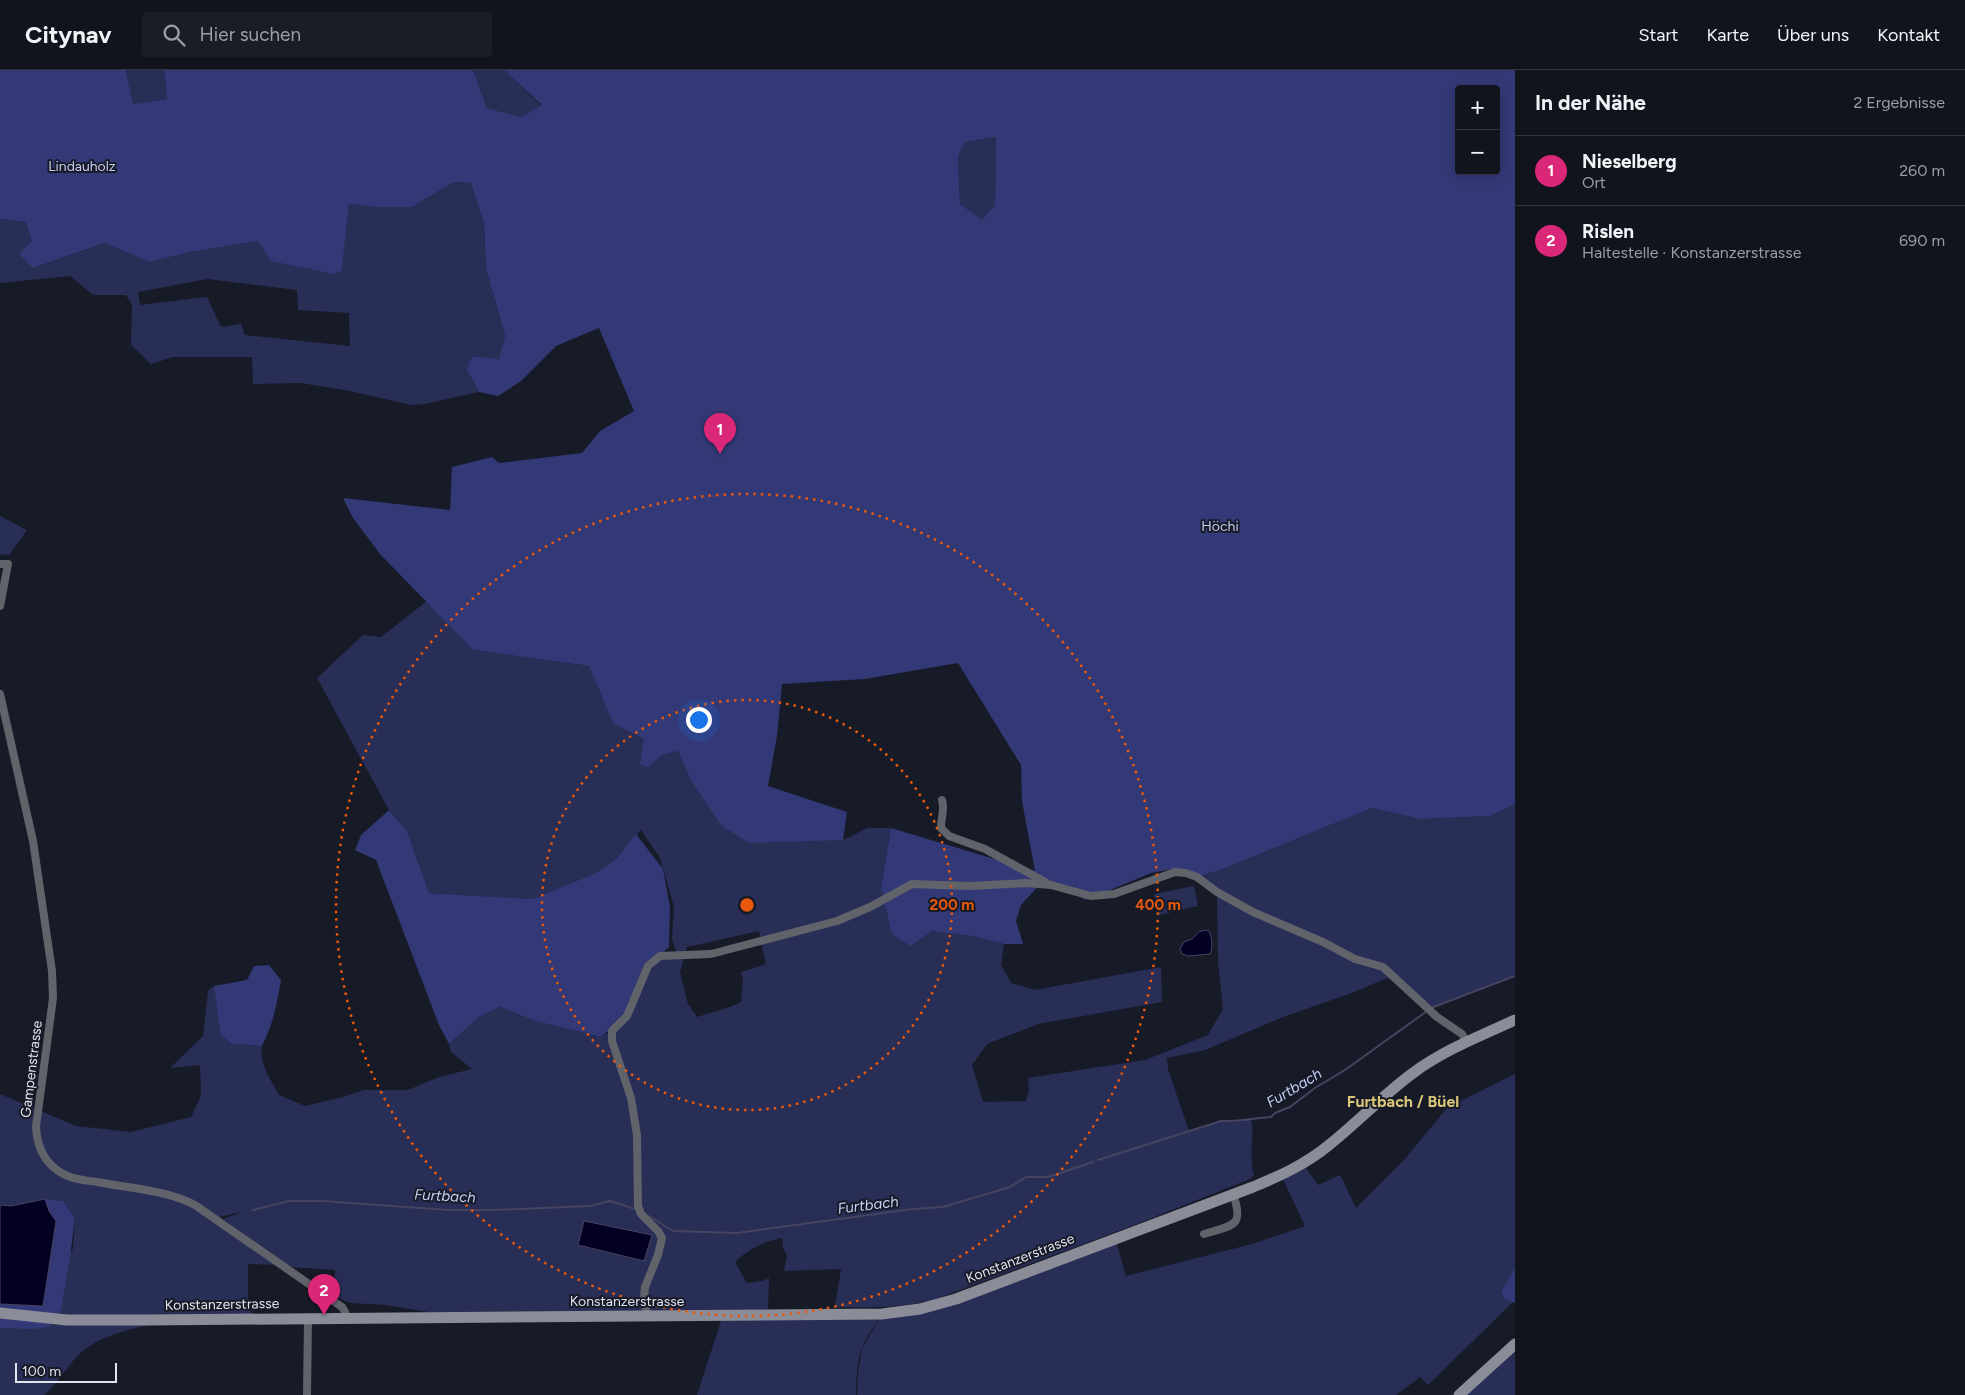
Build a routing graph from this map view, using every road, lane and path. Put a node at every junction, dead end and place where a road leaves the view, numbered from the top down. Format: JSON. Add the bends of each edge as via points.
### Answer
{"nodes":[{"id":1,"x":0,"y":564,"type":"edge"},
{"id":2,"x":0,"y":606,"type":"edge"},
{"id":3,"x":0,"y":694,"type":"edge"},
{"id":4,"x":942,"y":800,"type":"dead end"},
{"id":5,"x":1051,"y":886,"type":"junction"},
{"id":6,"x":1515,"y":1020,"type":"edge"},
{"id":7,"x":1467,"y":1042,"type":"junction"},
{"id":8,"x":1233,"y":1194,"type":"junction"},
{"id":9,"x":1204,"y":1234,"type":"dead end"},
{"id":10,"x":0,"y":1313,"type":"edge"},
{"id":11,"x":647,"y":1316,"type":"junction"},
{"id":12,"x":308,"y":1318,"type":"junction"},
{"id":13,"x":345,"y":1318,"type":"junction"},
{"id":14,"x":1515,"y":1344,"type":"edge"},
{"id":15,"x":307,"y":1395,"type":"edge"},
{"id":16,"x":1459,"y":1395,"type":"edge"}],
"edges":[{"from":1,"to":2,"type":"street","via":[[8,564]]},
{"from":3,"to":13,"type":"street","name":"Gampenstrasse","via":[[33,841],[52,970],[52,998],[36,1127],[42,1153],[65,1175],[168,1195],[195,1205],[342,1307]]},
{"from":4,"to":5,"type":"street","via":[[941,828],[948,836],[985,849]]},
{"from":5,"to":7,"type":"street","via":[[1091,896],[1114,894],[1175,872],[1197,877],[1253,912],[1355,959],[1382,967],[1437,1017],[1462,1034]]},
{"from":5,"to":11,"type":"street","via":[[1026,883],[970,886],[912,884],[837,921],[711,954],[660,956],[648,966],[628,1016],[612,1030],[612,1041],[636,1128],[639,1211],[662,1240],[645,1287]]},
{"from":6,"to":7,"type":"main road","name":"Konstanzerstrasse"},
{"from":7,"to":8,"type":"main road","name":"Konstanzerstrasse","via":[[1413,1073],[1330,1145],[1305,1162]]},
{"from":8,"to":9,"type":"street","via":[[1239,1216],[1237,1221]]},
{"from":8,"to":11,"type":"main road","name":"Konstanzerstrasse","via":[[956,1299],[920,1309],[882,1314]]},
{"from":10,"to":12,"type":"main road","name":"Konstanzerstrasse","via":[[66,1320]]},
{"from":11,"to":13,"type":"main road","name":"Konstanzerstrasse"},
{"from":12,"to":13,"type":"main road","name":"Konstanzerstrasse"},
{"from":12,"to":15,"type":"street"},
{"from":14,"to":16,"type":"main road"}]}
